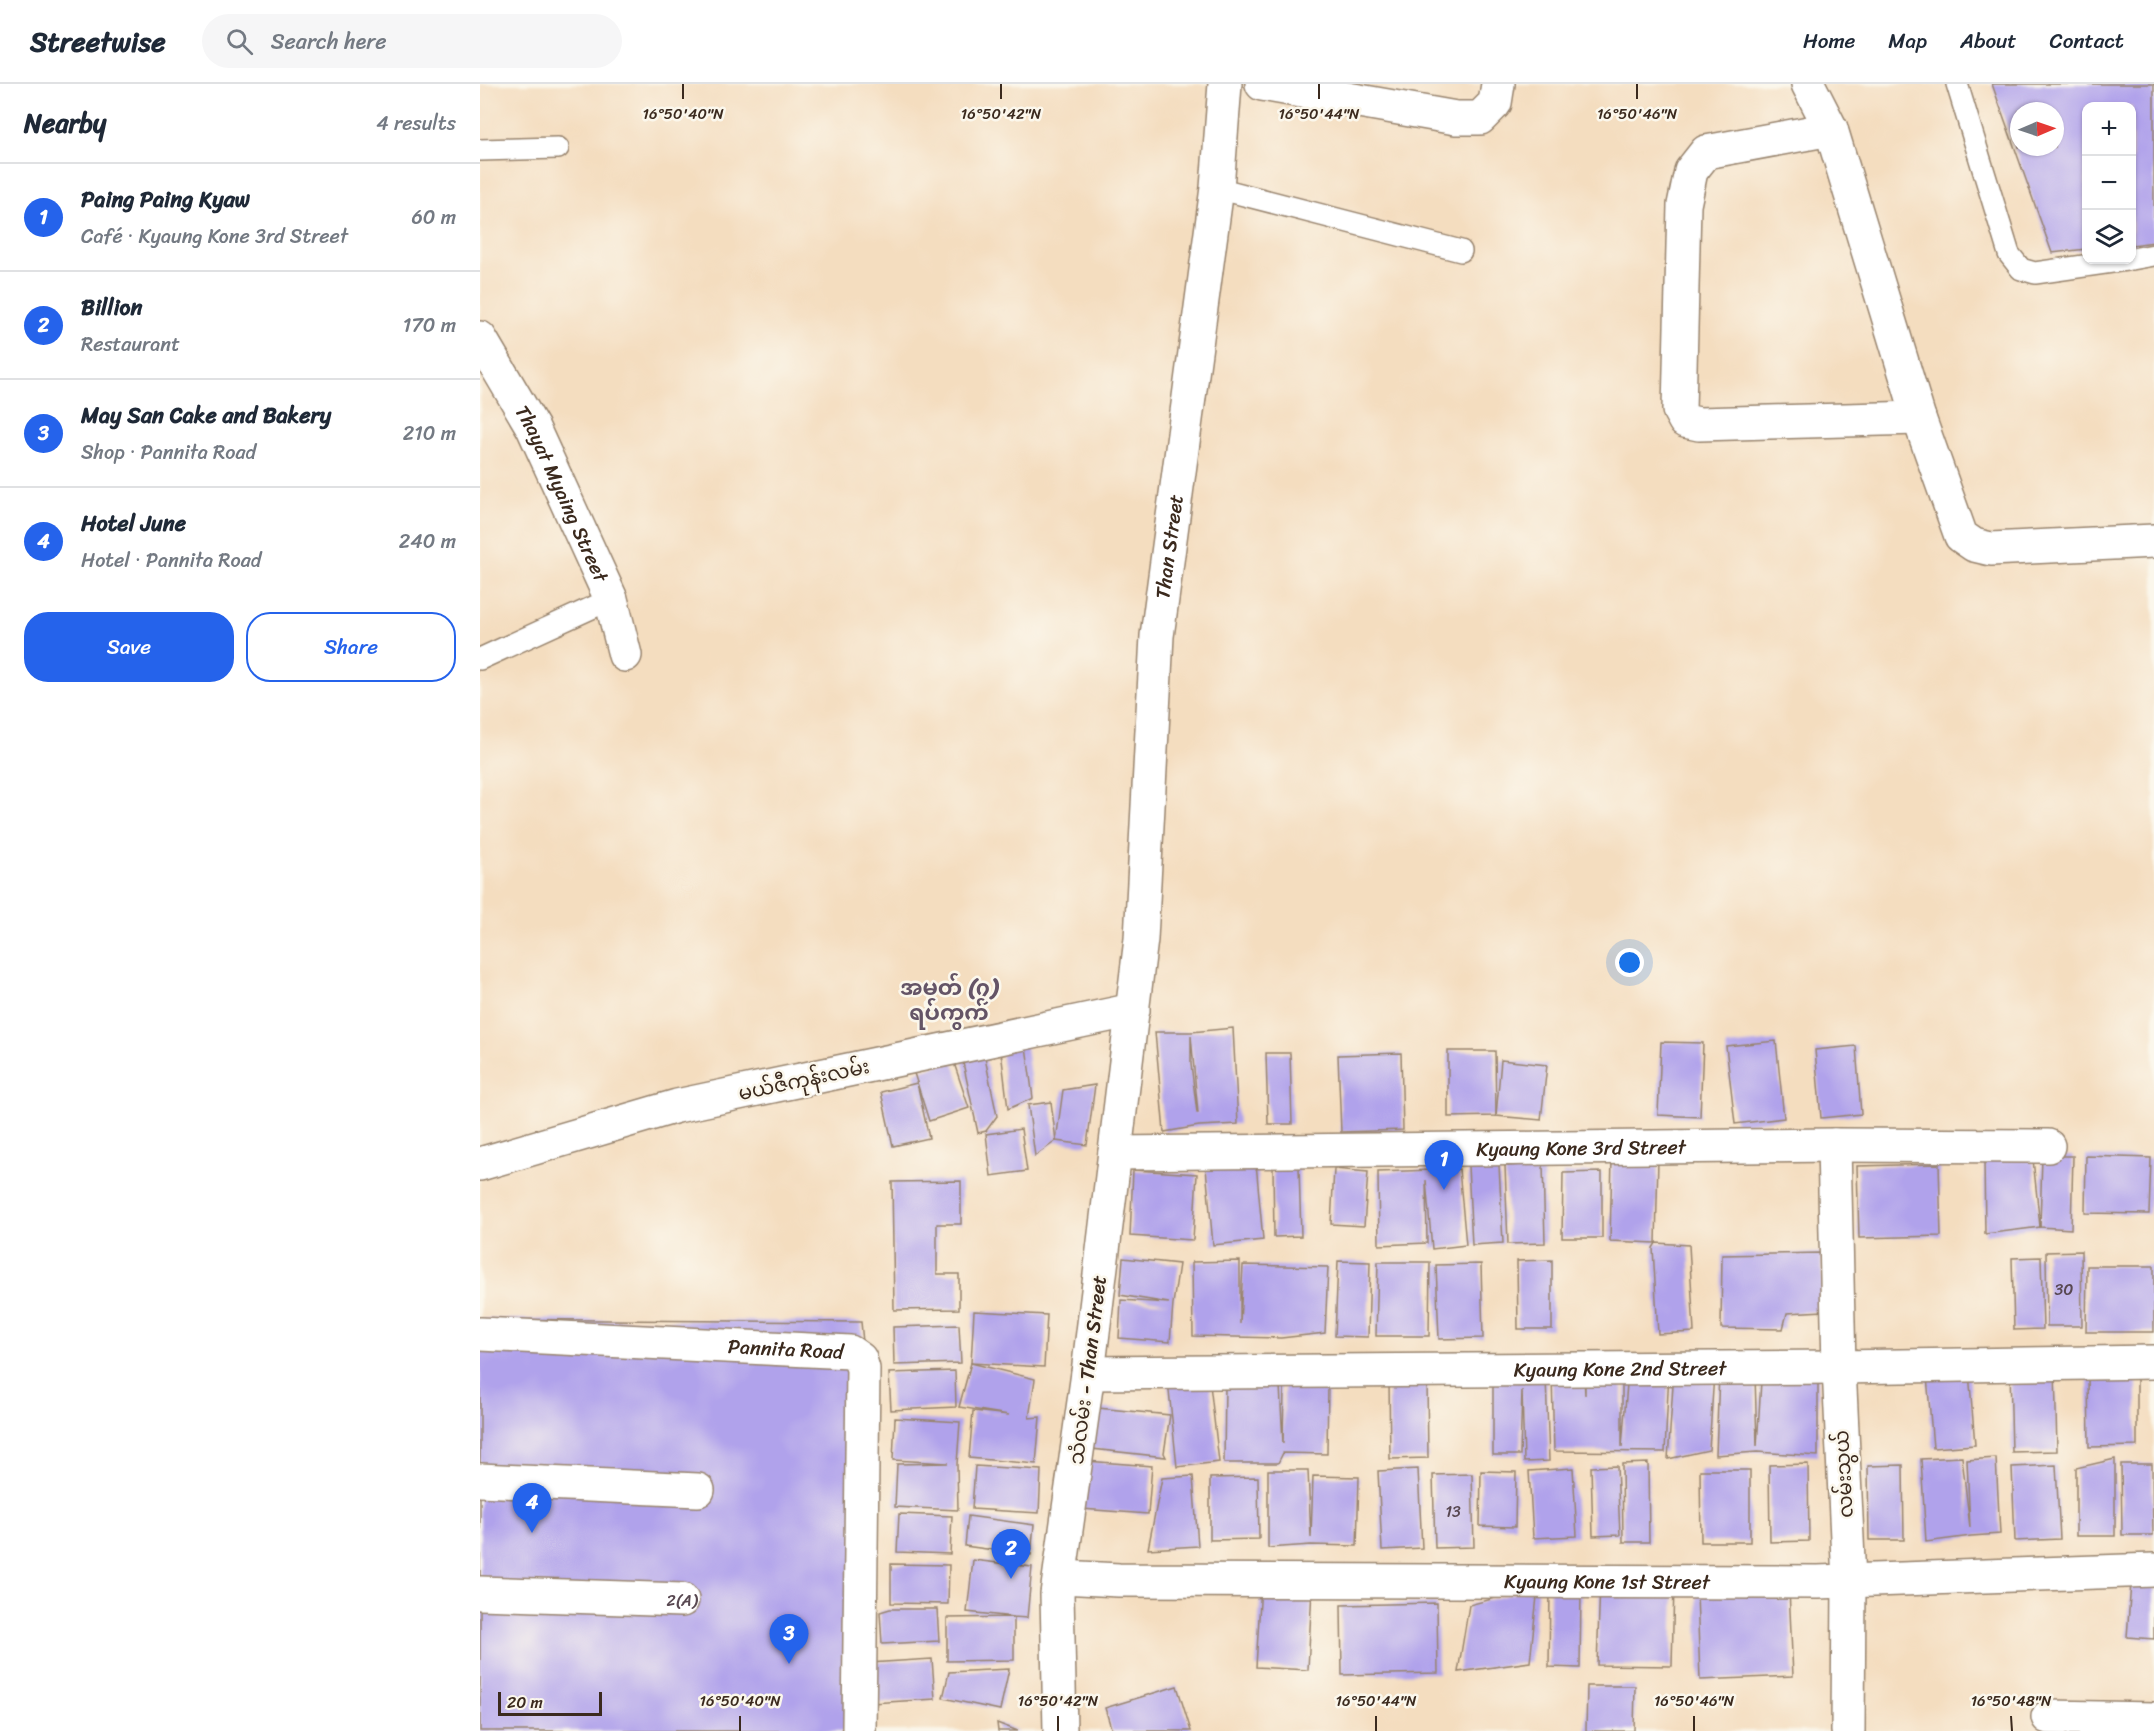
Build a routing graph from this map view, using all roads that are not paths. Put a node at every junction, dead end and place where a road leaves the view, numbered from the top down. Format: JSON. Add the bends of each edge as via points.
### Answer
{"nodes":[{"id":1,"x":1225,"y":84,"type":"edge"},
{"id":2,"x":1262,"y":84,"type":"edge"},
{"id":3,"x":1498,"y":84,"type":"edge"},
{"id":4,"x":1808,"y":84,"type":"edge"},
{"id":5,"x":1958,"y":84,"type":"edge"},
{"id":6,"x":1832,"y":129,"type":"junction"},
{"id":7,"x":558,"y":148,"type":"dead end"},
{"id":8,"x":480,"y":150,"type":"edge"},
{"id":9,"x":1217,"y":188,"type":"junction"},
{"id":10,"x":1461,"y":251,"type":"dead end"},
{"id":11,"x":2154,"y":255,"type":"edge"},
{"id":12,"x":2136,"y":258,"type":"edge"},
{"id":13,"x":2098,"y":264,"type":"edge"},
{"id":14,"x":480,"y":338,"type":"edge"},
{"id":15,"x":1919,"y":418,"type":"junction"},
{"id":16,"x":2154,"y":541,"type":"edge"},
{"id":17,"x":611,"y":599,"type":"junction"},
{"id":18,"x":625,"y":655,"type":"dead end"},
{"id":19,"x":480,"y":659,"type":"edge"},
{"id":20,"x":1132,"y":1010,"type":"junction"},
{"id":21,"x":1834,"y":1145,"type":"junction"},
{"id":22,"x":2048,"y":1146,"type":"dead end"},
{"id":23,"x":1115,"y":1154,"type":"junction"},
{"id":24,"x":480,"y":1164,"type":"edge"},
{"id":25,"x":480,"y":1334,"type":"edge"},
{"id":26,"x":2154,"y":1362,"type":"edge"},
{"id":27,"x":1839,"y":1367,"type":"junction"},
{"id":28,"x":1088,"y":1373,"type":"junction"},
{"id":29,"x":480,"y":1480,"type":"edge"},
{"id":30,"x":698,"y":1490,"type":"dead end"},
{"id":31,"x":2154,"y":1570,"type":"edge"},
{"id":32,"x":1061,"y":1578,"type":"junction"},
{"id":33,"x":1849,"y":1581,"type":"junction"},
{"id":34,"x":480,"y":1593,"type":"edge"},
{"id":35,"x":682,"y":1600,"type":"dead end"},
{"id":36,"x":2048,"y":1717,"type":"dead end"},
{"id":37,"x":2154,"y":1719,"type":"edge"},
{"id":38,"x":859,"y":1731,"type":"edge"},
{"id":39,"x":1060,"y":1731,"type":"edge"},
{"id":40,"x":1848,"y":1731,"type":"edge"}],
"edges":[{"from":1,"to":9,"type":"street","name":"Than Street"},
{"from":2,"to":3,"type":"street","via":[[1456,118],[1480,118],[1495,104]]},
{"from":4,"to":6,"type":"street"},
{"from":5,"to":13,"type":"lane","via":[[2009,254],[2021,269],[2035,273]]},
{"from":6,"to":15,"type":"street"},
{"from":6,"to":15,"type":"street","via":[[1706,152],[1691,171],[1684,206],[1679,410],[1685,422],[1699,424]]},
{"from":7,"to":8,"type":"lane"},
{"from":9,"to":10,"type":"lane"},
{"from":9,"to":20,"type":"street","name":"Than Street","via":[[1157,636],[1141,939]]},
{"from":11,"to":12,"type":"lane"},
{"from":14,"to":17,"type":"street","name":"Thayat Myaing Street","via":[[532,428]]},
{"from":15,"to":16,"type":"street","via":[[1961,536],[1974,545],[1991,549]]},
{"from":17,"to":18,"type":"street","name":"Thayat Myaing Street"},
{"from":17,"to":19,"type":"lane"},
{"from":20,"to":23,"type":"street","name":"သံလမ်း - Than Street"},
{"from":20,"to":24,"type":"street","name":"မယ်ဇီကုန်းလမ်း","via":[[677,1106]]},
{"from":21,"to":22,"type":"street","name":"Kyaung Kone 3rd Street"},
{"from":21,"to":23,"type":"street","name":"Kyaung Kone 3rd Street"},
{"from":21,"to":27,"type":"street","name":"လမ်းသွယ်"},
{"from":23,"to":28,"type":"street","name":"သံလမ်း - Than Street"},
{"from":25,"to":38,"type":"street","name":"Pannita Road","via":[[850,1352],[860,1359],[863,1381]]},
{"from":26,"to":27,"type":"street","name":"Kyaung Kone 2nd Street"},
{"from":27,"to":28,"type":"street","name":"Kyaung Kone 2nd Street"},
{"from":27,"to":33,"type":"street","name":"လမ်းသွယ်"},
{"from":28,"to":32,"type":"street","name":"သံလမ်း - Than Street"},
{"from":29,"to":30,"type":"street"},
{"from":31,"to":33,"type":"street","name":"Kyaung Kone 1st Street"},
{"from":32,"to":33,"type":"street","name":"Kyaung Kone 1st Street"},
{"from":32,"to":39,"type":"street","name":"သံလမ်း - Than Street","via":[[1057,1594]]},
{"from":33,"to":40,"type":"street","name":"လမ်းသွယ်"},
{"from":34,"to":35,"type":"street"},
{"from":36,"to":37,"type":"street"}]}
